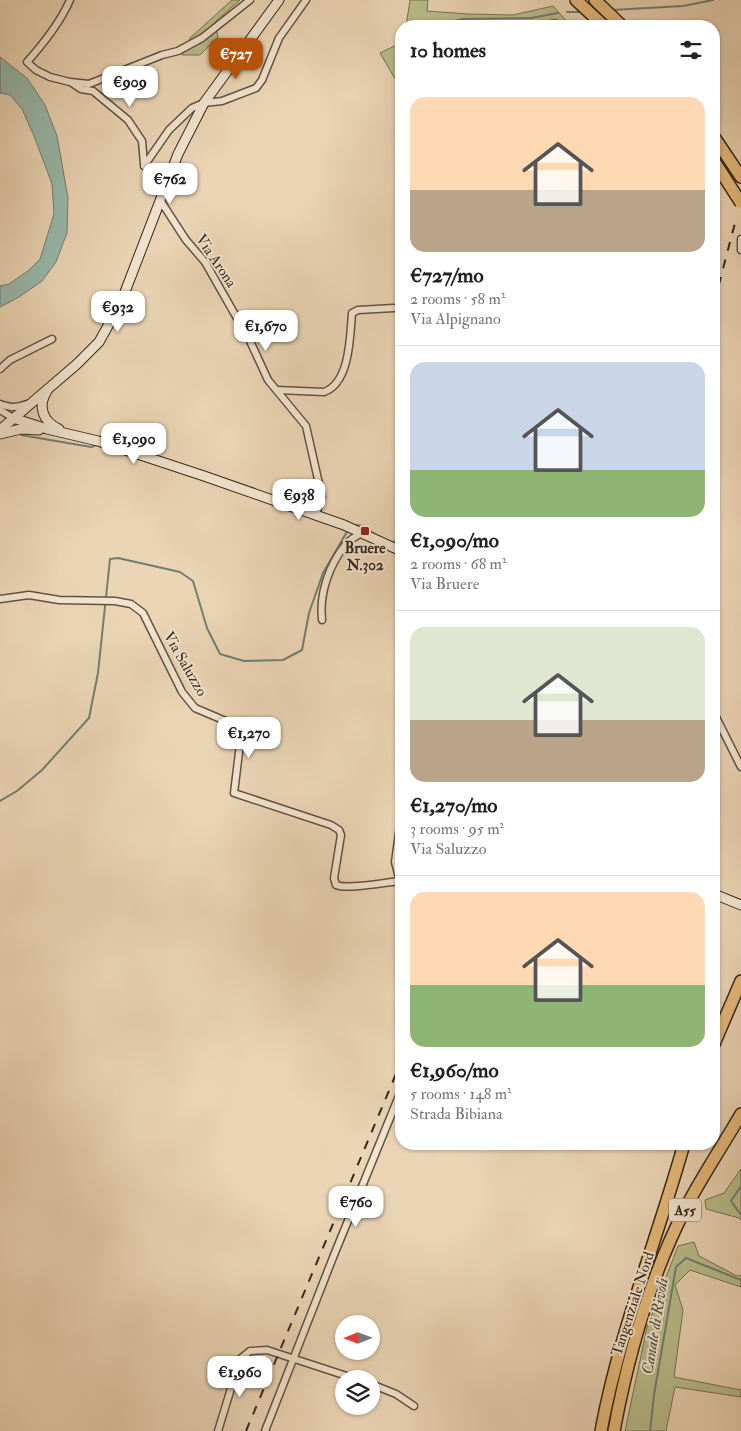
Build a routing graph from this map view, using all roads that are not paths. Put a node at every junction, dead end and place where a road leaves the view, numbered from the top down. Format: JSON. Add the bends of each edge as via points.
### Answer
{"nodes":[{"id":1,"x":70,"y":0,"type":"edge"},
{"id":2,"x":250,"y":0,"type":"edge"},
{"id":3,"x":279,"y":0,"type":"edge"},
{"id":4,"x":306,"y":0,"type":"edge"},
{"id":5,"x":576,"y":0,"type":"edge"},
{"id":6,"x":595,"y":0,"type":"edge"},
{"id":7,"x":598,"y":20,"type":"edge"},
{"id":8,"x":616,"y":20,"type":"edge"},
{"id":9,"x":70,"y":82,"type":"junction"},
{"id":10,"x":204,"y":103,"type":"junction"},
{"id":11,"x":720,"y":145,"type":"edge"},
{"id":12,"x":720,"y":170,"type":"edge"},
{"id":13,"x":741,"y":177,"type":"edge"},
{"id":14,"x":160,"y":200,"type":"junction"},
{"id":15,"x":741,"y":203,"type":"edge"},
{"id":16,"x":741,"y":239,"type":"edge"},
{"id":17,"x":741,"y":250,"type":"edge"},
{"id":18,"x":394,"y":308,"type":"dead end"},
{"id":19,"x":52,"y":339,"type":"dead end"},
{"id":20,"x":0,"y":369,"type":"edge"},
{"id":21,"x":50,"y":387,"type":"junction"},
{"id":22,"x":276,"y":390,"type":"junction"},
{"id":23,"x":33,"y":401,"type":"junction"},
{"id":24,"x":0,"y":404,"type":"edge"},
{"id":25,"x":0,"y":410,"type":"edge"},
{"id":26,"x":14,"y":418,"type":"junction"},
{"id":27,"x":47,"y":429,"type":"junction"},
{"id":28,"x":0,"y":430,"type":"edge"},
{"id":29,"x":0,"y":434,"type":"edge"},
{"id":30,"x":70,"y":434,"type":"junction"},
{"id":31,"x":316,"y":514,"type":"junction"},
{"id":32,"x":362,"y":533,"type":"junction"},
{"id":33,"x":395,"y":548,"type":"edge"},
{"id":34,"x":0,"y":599,"type":"edge"},
{"id":35,"x":322,"y":620,"type":"dead end"},
{"id":36,"x":720,"y":725,"type":"edge"},
{"id":37,"x":741,"y":767,"type":"edge"},
{"id":38,"x":395,"y":882,"type":"edge"},
{"id":39,"x":720,"y":896,"type":"edge"},
{"id":40,"x":741,"y":905,"type":"edge"},
{"id":41,"x":741,"y":981,"type":"edge"},
{"id":42,"x":720,"y":1030,"type":"edge"},
{"id":43,"x":395,"y":1106,"type":"edge"},
{"id":44,"x":741,"y":1114,"type":"edge"},
{"id":45,"x":682,"y":1150,"type":"edge"},
{"id":46,"x":293,"y":1358,"type":"junction"},
{"id":47,"x":335,"y":1372,"type":"edge"},
{"id":48,"x":380,"y":1388,"type":"edge"},
{"id":49,"x":414,"y":1406,"type":"dead end"},
{"id":50,"x":218,"y":1431,"type":"edge"},
{"id":51,"x":265,"y":1431,"type":"edge"},
{"id":52,"x":600,"y":1431,"type":"edge"},
{"id":53,"x":614,"y":1431,"type":"edge"}],
"edges":[{"from":1,"to":9,"type":"street","via":[[27,62],[50,77]]},
{"from":2,"to":9,"type":"street","via":[[202,38],[178,51],[89,84]]},
{"from":3,"to":10,"type":"street"},
{"from":4,"to":10,"type":"street","via":[[279,38],[256,88],[222,101]]},
{"from":5,"to":7,"type":"highway"},
{"from":6,"to":8,"type":"highway"},
{"from":9,"to":10,"type":"street","via":[[93,92],[128,120],[142,141],[144,166],[169,130],[192,108]]},
{"from":10,"to":14,"type":"street","via":[[178,154]]},
{"from":11,"to":13,"type":"highway"},
{"from":12,"to":15,"type":"highway","bridge":true},
{"from":14,"to":21,"type":"street","via":[[125,292],[99,342]]},
{"from":14,"to":22,"type":"street","name":"Via Arona","via":[[205,262]]},
{"from":16,"to":17,"type":"street"},
{"from":18,"to":22,"type":"street","via":[[358,310],[352,314],[348,359],[331,390]]},
{"from":19,"to":20,"type":"street","via":[[10,360]]},
{"from":21,"to":23,"type":"street"},
{"from":21,"to":30,"type":"street","via":[[42,401],[42,414],[54,427]]},
{"from":22,"to":31,"type":"street","name":"Via Arona","via":[[306,426],[322,497]]},
{"from":23,"to":24,"type":"street","via":[[18,407]]},
{"from":23,"to":26,"type":"street"},
{"from":25,"to":26,"type":"street"},
{"from":26,"to":27,"type":"street"},
{"from":26,"to":28,"type":"street"},
{"from":27,"to":29,"type":"street","via":[[21,429]]},
{"from":27,"to":30,"type":"street"},
{"from":30,"to":31,"type":"street"},
{"from":31,"to":32,"type":"street"},
{"from":32,"to":33,"type":"street"},
{"from":32,"to":35,"type":"street","via":[[347,543],[338,555],[322,595]]},
{"from":34,"to":38,"type":"street","name":"Via Saluzzo","via":[[29,595],[131,604],[143,613],[182,692],[195,708],[242,728],[234,793],[339,830],[336,885]]},
{"from":36,"to":37,"type":"street"},
{"from":39,"to":40,"type":"street"},
{"from":41,"to":42,"type":"highway"},
{"from":43,"to":46,"type":"street"},
{"from":44,"to":53,"type":"highway","name":"Tangenziale Nord","number":"A55","via":[[668,1246],[633,1346]]},
{"from":45,"to":52,"type":"highway","name":"Tangenziale Nord","number":"A55","via":[[630,1313]]},
{"from":46,"to":47,"type":"street"},
{"from":46,"to":50,"type":"street","via":[[262,1349],[242,1356]]},
{"from":46,"to":51,"type":"street"},
{"from":48,"to":49,"type":"street"}]}
